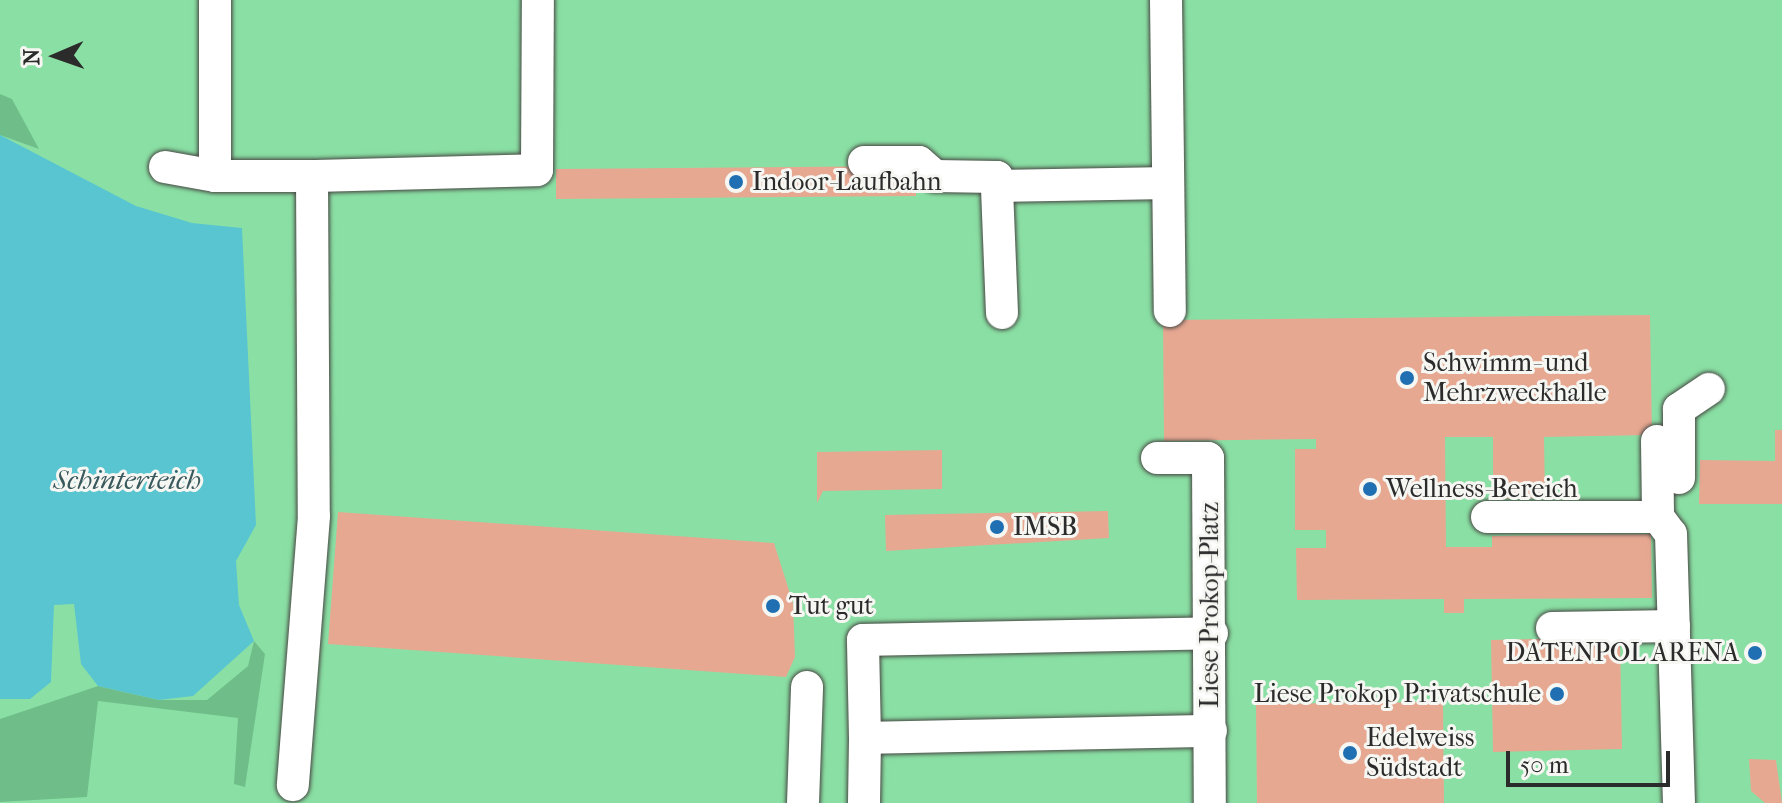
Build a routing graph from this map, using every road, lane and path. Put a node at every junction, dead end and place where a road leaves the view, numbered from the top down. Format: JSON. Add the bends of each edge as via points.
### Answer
{"nodes":[{"id":1,"x":215,"y":0,"type":"edge"},
{"id":2,"x":538,"y":0,"type":"edge"},
{"id":3,"x":1166,"y":0,"type":"edge"},
{"id":4,"x":864,"y":162,"type":"dead end"},
{"id":5,"x":165,"y":167,"type":"dead end"},
{"id":6,"x":215,"y":176,"type":"junction"},
{"id":7,"x":312,"y":176,"type":"junction"},
{"id":8,"x":1168,"y":183,"type":"junction"},
{"id":9,"x":998,"y":186,"type":"junction"},
{"id":10,"x":1170,"y":311,"type":"dead end"},
{"id":11,"x":1002,"y":313,"type":"dead end"},
{"id":12,"x":1709,"y":389,"type":"dead end"},
{"id":13,"x":1657,"y":441,"type":"dead end"},
{"id":14,"x":1157,"y":458,"type":"dead end"},
{"id":15,"x":1487,"y":517,"type":"dead end"},
{"id":16,"x":1664,"y":525,"type":"junction"},
{"id":17,"x":1674,"y":626,"type":"junction"},
{"id":18,"x":1552,"y":628,"type":"dead end"},
{"id":19,"x":1212,"y":633,"type":"junction"},
{"id":20,"x":807,"y":687,"type":"dead end"},
{"id":21,"x":1211,"y":731,"type":"junction"},
{"id":22,"x":865,"y":738,"type":"junction"},
{"id":23,"x":293,"y":785,"type":"dead end"},
{"id":24,"x":803,"y":803,"type":"edge"},
{"id":25,"x":864,"y":803,"type":"edge"},
{"id":26,"x":1210,"y":803,"type":"edge"},
{"id":27,"x":1679,"y":803,"type":"edge"}],
"edges":[{"from":1,"to":6,"type":"street"},
{"from":2,"to":7,"type":"street","via":[[537,170]]},
{"from":3,"to":8,"type":"street"},
{"from":4,"to":9,"type":"street","via":[[919,162],[935,176],[997,177]]},
{"from":5,"to":6,"type":"street"},
{"from":6,"to":7,"type":"street"},
{"from":7,"to":23,"type":"street","via":[[314,516]]},
{"from":8,"to":9,"type":"street"},
{"from":8,"to":10,"type":"street"},
{"from":9,"to":11,"type":"street"},
{"from":12,"to":16,"type":"street","via":[[1679,409],[1679,522]]},
{"from":13,"to":16,"type":"street"},
{"from":14,"to":19,"type":"street","name":"Liese Prokop-Platz","via":[[1208,458]]},
{"from":15,"to":16,"type":"street"},
{"from":16,"to":17,"type":"street"},
{"from":17,"to":18,"type":"street"},
{"from":17,"to":27,"type":"street"},
{"from":19,"to":21,"type":"street","name":"Liese Prokop-Platz"},
{"from":19,"to":22,"type":"street","via":[[863,640]]},
{"from":20,"to":24,"type":"street"},
{"from":21,"to":22,"type":"street"},
{"from":21,"to":26,"type":"street","name":"Liese Prokop-Platz"},
{"from":22,"to":25,"type":"street"}]}
